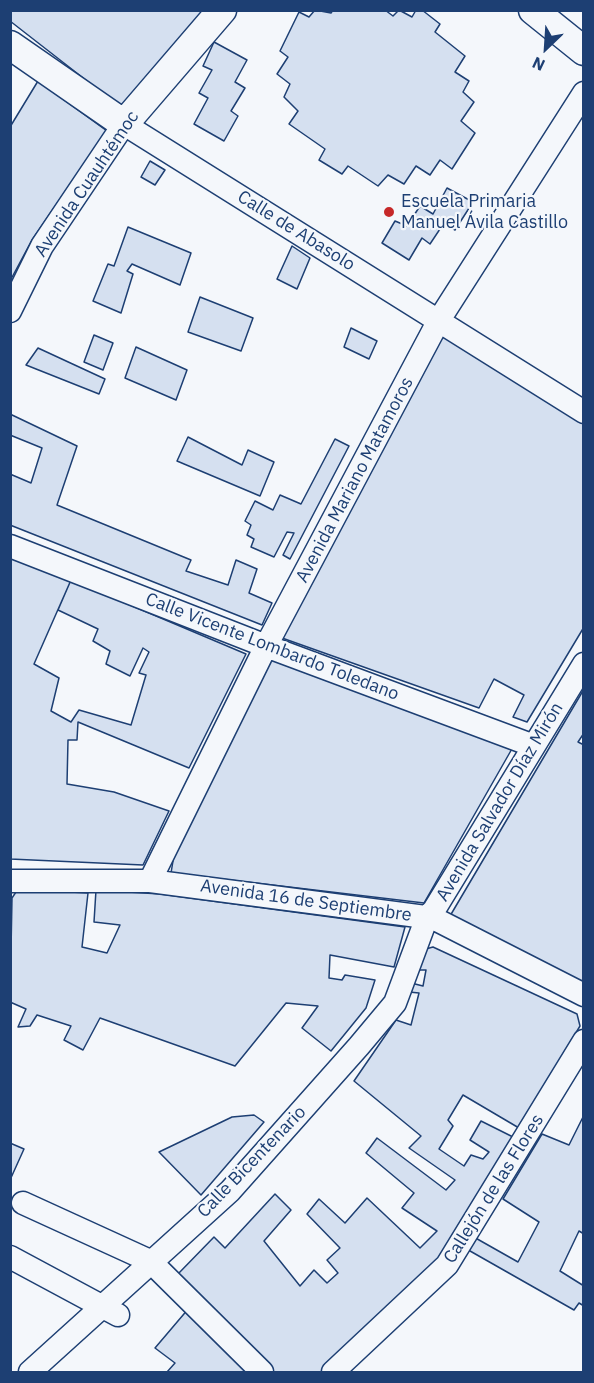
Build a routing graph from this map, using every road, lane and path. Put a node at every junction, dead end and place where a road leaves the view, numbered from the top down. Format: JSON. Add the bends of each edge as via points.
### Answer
{"nodes":[{"id":1,"x":222,"y":10,"type":"edge"},
{"id":2,"x":533,"y":10,"type":"edge"},
{"id":3,"x":10,"y":45,"type":"edge"},
{"id":4,"x":584,"y":51,"type":"edge"},
{"id":5,"x":584,"y":93,"type":"edge"},
{"id":6,"x":124,"y":124,"type":"junction"},
{"id":7,"x":10,"y":312,"type":"edge"},
{"id":8,"x":439,"y":320,"type":"junction"},
{"id":9,"x":584,"y":412,"type":"edge"},
{"id":10,"x":10,"y":546,"type":"edge"},
{"id":11,"x":266,"y":646,"type":"junction"},
{"id":12,"x":584,"y":664,"type":"edge"},
{"id":13,"x":534,"y":746,"type":"junction"},
{"id":14,"x":150,"y":880,"type":"junction"},
{"id":15,"x":10,"y":881,"type":"edge"},
{"id":16,"x":431,"y":915,"type":"junction"},
{"id":17,"x":584,"y":995,"type":"edge"},
{"id":18,"x":584,"y":1041,"type":"edge"},
{"id":19,"x":22,"y":1203,"type":"dead end"},
{"id":20,"x":10,"y":1257,"type":"edge"},
{"id":21,"x":155,"y":1265,"type":"junction"},
{"id":22,"x":111,"y":1311,"type":"junction"},
{"id":23,"x":30,"y":1372,"type":"edge"},
{"id":24,"x":50,"y":1372,"type":"edge"},
{"id":25,"x":262,"y":1372,"type":"edge"},
{"id":26,"x":333,"y":1372,"type":"edge"}],
"edges":[{"from":1,"to":6,"type":"main road","name":"Avenida Cuauhtémoc"},
{"from":2,"to":4,"type":"main road"},
{"from":3,"to":6,"type":"main road","name":"Calle de Abasolo"},
{"from":5,"to":8,"type":"street","name":"Avenida Mariano Matamoros"},
{"from":6,"to":7,"type":"street","name":"Avenida Cuauhtémoc","via":[[42,246]]},
{"from":6,"to":8,"type":"street","name":"Calle de Abasolo"},
{"from":8,"to":9,"type":"street","name":"Calle de Abasolo"},
{"from":8,"to":11,"type":"street","name":"Avenida Mariano Matamoros"},
{"from":10,"to":11,"type":"street","name":"Calle Vicente Lombardo Toledano"},
{"from":11,"to":13,"type":"street","name":"Calle Vicente Lombardo Toledano"},
{"from":11,"to":14,"type":"street","name":"Avenida Mariano Matamoros"},
{"from":12,"to":13,"type":"street","name":"Avenida Salvador Díaz Mirón"},
{"from":13,"to":16,"type":"street","name":"Avenida Salvador Díaz Mirón"},
{"from":14,"to":15,"type":"street","name":"Avenida 16 de Septiembre"},
{"from":14,"to":16,"type":"street","name":"Avenida 16 de Septiembre"},
{"from":16,"to":17,"type":"street","name":"Avenida 16 de Septiembre"},
{"from":16,"to":21,"type":"street","name":"Calle Bicentenario","via":[[394,1004],[230,1191]]},
{"from":18,"to":26,"type":"street","name":"Callejón de las Flores","via":[[447,1265]]},
{"from":19,"to":21,"type":"street"},
{"from":20,"to":22,"type":"street"},
{"from":21,"to":22,"type":"street","name":"Calle Bicentenario"},
{"from":21,"to":25,"type":"street"},
{"from":22,"to":23,"type":"street","name":"Calle Bicentenario"},
{"from":22,"to":24,"type":"street","name":"Calle Bicentenario"}]}
